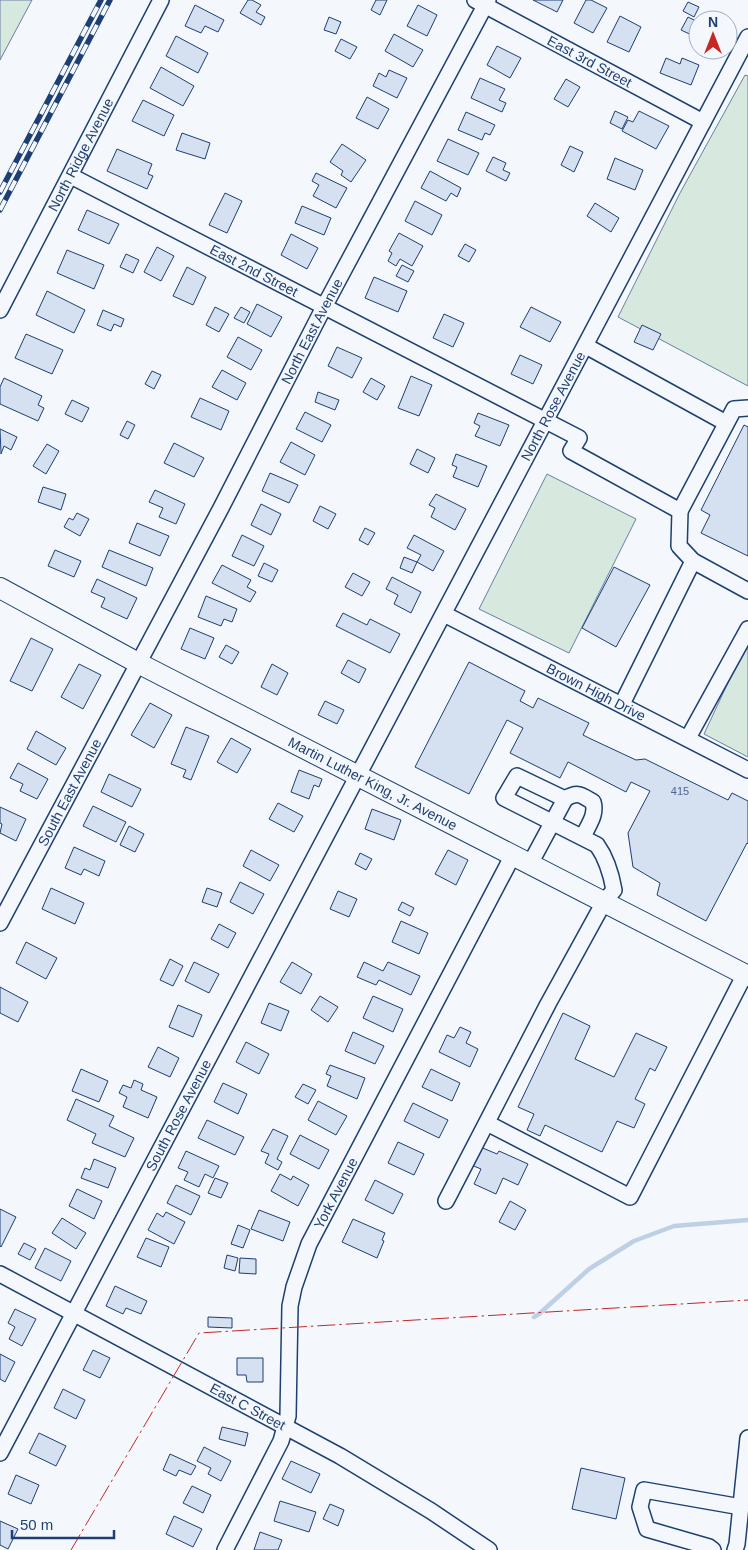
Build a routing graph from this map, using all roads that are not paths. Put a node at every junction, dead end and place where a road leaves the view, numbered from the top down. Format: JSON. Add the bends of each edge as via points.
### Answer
{"nodes":[{"id":1,"x":162,"y":0,"type":"edge"},
{"id":2,"x":483,"y":2,"type":"edge"},
{"id":3,"x":748,"y":36,"type":"edge"},
{"id":4,"x":703,"y":122,"type":"junction"},
{"id":5,"x":71,"y":176,"type":"junction"},
{"id":6,"x":324,"y":307,"type":"junction"},
{"id":7,"x":0,"y":310,"type":"edge"},
{"id":8,"x":586,"y":346,"type":"junction"},
{"id":9,"x":748,"y":408,"type":"edge"},
{"id":10,"x":545,"y":420,"type":"junction"},
{"id":11,"x":726,"y":423,"type":"junction"},
{"id":12,"x":680,"y":511,"type":"junction"},
{"id":13,"x":692,"y":561,"type":"junction"},
{"id":14,"x":0,"y":588,"type":"edge"},
{"id":15,"x":748,"y":591,"type":"edge"},
{"id":16,"x":444,"y":614,"type":"junction"},
{"id":17,"x":748,"y":628,"type":"edge"},
{"id":18,"x":138,"y":663,"type":"junction"},
{"id":19,"x":622,"y":704,"type":"junction"},
{"id":20,"x":688,"y":738,"type":"junction"},
{"id":21,"x":748,"y":770,"type":"edge"},
{"id":22,"x":359,"y":776,"type":"junction"},
{"id":23,"x":565,"y":799,"type":"junction"},
{"id":24,"x":553,"y":822,"type":"junction"},
{"id":25,"x":583,"y":837,"type":"junction"},
{"id":26,"x":522,"y":860,"type":"junction"},
{"id":27,"x":604,"y":902,"type":"junction"},
{"id":28,"x":0,"y":923,"type":"edge"},
{"id":29,"x":747,"y":975,"type":"edge"},
{"id":30,"x":487,"y":1123,"type":"junction"},
{"id":31,"x":446,"y":1200,"type":"dead end"},
{"id":32,"x":0,"y":1274,"type":"edge"},
{"id":33,"x":74,"y":1313,"type":"junction"},
{"id":34,"x":286,"y":1426,"type":"junction"},
{"id":35,"x":748,"y":1438,"type":"edge"},
{"id":36,"x":0,"y":1453,"type":"edge"},
{"id":37,"x":741,"y":1507,"type":"junction"},
{"id":38,"x":224,"y":1550,"type":"edge"},
{"id":39,"x":489,"y":1550,"type":"edge"},
{"id":40,"x":713,"y":1550,"type":"edge"},
{"id":41,"x":735,"y":1550,"type":"edge"}],
"edges":[{"from":1,"to":5,"type":"street","name":"North Ridge Avenue"},
{"from":2,"to":4,"type":"street","name":"East 3rd Street"},
{"from":2,"to":6,"type":"street","name":"North East Avenue"},
{"from":3,"to":4,"type":"street","name":"North Rose Avenue"},
{"from":4,"to":8,"type":"street","name":"North Rose Avenue"},
{"from":5,"to":6,"type":"street","name":"East 2nd Street"},
{"from":5,"to":7,"type":"street","name":"North Ridge Avenue"},
{"from":6,"to":10,"type":"street","name":"East 2nd Street"},
{"from":6,"to":18,"type":"street","name":"North East Avenue"},
{"from":8,"to":10,"type":"street","name":"North Rose Avenue"},
{"from":8,"to":11,"type":"street"},
{"from":9,"to":11,"type":"street","via":[[734,409]]},
{"from":10,"to":12,"type":"street","name":"East 2nd Street","via":[[579,438],[571,452]]},
{"from":10,"to":16,"type":"street","name":"North Rose Avenue"},
{"from":11,"to":12,"type":"street"},
{"from":12,"to":13,"type":"street","via":[[679,546]]},
{"from":13,"to":15,"type":"street"},
{"from":13,"to":19,"type":"street"},
{"from":14,"to":18,"type":"main road","name":"Martin Luther King, Jr. Avenue"},
{"from":16,"to":19,"type":"street","name":"Brown High Drive"},
{"from":16,"to":22,"type":"street","name":"North Rose Avenue"},
{"from":17,"to":20,"type":"street"},
{"from":18,"to":22,"type":"main road","name":"Martin Luther King, Jr. Avenue"},
{"from":18,"to":28,"type":"street","name":"South East Avenue"},
{"from":19,"to":20,"type":"street","name":"Brown High Drive"},
{"from":20,"to":21,"type":"street","name":"Brown High Drive"},
{"from":22,"to":26,"type":"main road","name":"Martin Luther King, Jr. Avenue"},
{"from":22,"to":33,"type":"street","name":"South Rose Avenue"},
{"from":23,"to":24,"type":"street","name":"York Avenue"},
{"from":23,"to":24,"type":"street","via":[[517,776],[504,798]]},
{"from":23,"to":25,"type":"street","via":[[579,794],[593,802],[594,815]]},
{"from":24,"to":25,"type":"street"},
{"from":24,"to":26,"type":"street","name":"York Avenue"},
{"from":25,"to":27,"type":"street","via":[[596,844],[612,875],[614,890]]},
{"from":26,"to":27,"type":"main road","name":"Martin Luther King, Jr. Avenue"},
{"from":26,"to":34,"type":"street","name":"York Avenue","via":[[309,1244],[290,1306]]},
{"from":27,"to":29,"type":"main road","name":"Martin Luther King, Jr. Avenue"},
{"from":27,"to":30,"type":"street"},
{"from":29,"to":30,"type":"street","via":[[630,1197]]},
{"from":30,"to":31,"type":"street"},
{"from":32,"to":33,"type":"street","name":"East C Street"},
{"from":33,"to":34,"type":"street","name":"East C Street"},
{"from":33,"to":36,"type":"street","name":"South Rose Avenue"},
{"from":34,"to":38,"type":"street","name":"York Avenue"},
{"from":34,"to":39,"type":"street","name":"East C Street","via":[[431,1511]]},
{"from":35,"to":37,"type":"street"},
{"from":37,"to":40,"type":"street","via":[[644,1490],[640,1507],[646,1529]]},
{"from":37,"to":41,"type":"street"}]}
